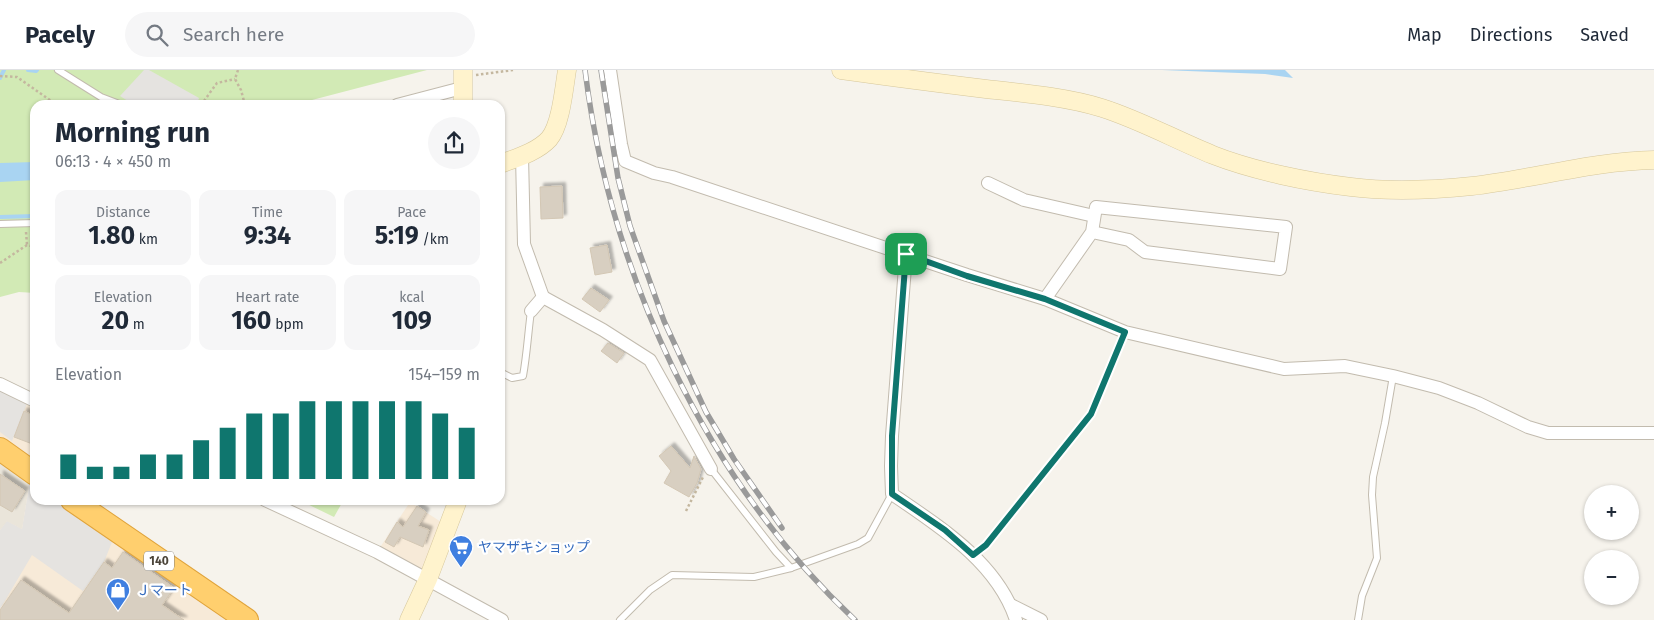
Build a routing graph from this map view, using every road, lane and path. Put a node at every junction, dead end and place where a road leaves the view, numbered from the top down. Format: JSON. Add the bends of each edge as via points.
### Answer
{"nodes":[{"id":1,"x":58,"y":70,"type":"edge"},
{"id":2,"x":238,"y":70,"type":"edge"},
{"id":3,"x":514,"y":70,"type":"edge"},
{"id":4,"x":567,"y":70,"type":"edge"},
{"id":5,"x":610,"y":70,"type":"edge"},
{"id":6,"x":842,"y":70,"type":"edge"},
{"id":7,"x":0,"y":76,"type":"edge"},
{"id":8,"x":234,"y":78,"type":"junction"},
{"id":9,"x":463,"y":85,"type":"edge"},
{"id":10,"x":51,"y":100,"type":"edge"},
{"id":11,"x":110,"y":100,"type":"edge"},
{"id":12,"x":205,"y":100,"type":"edge"},
{"id":13,"x":244,"y":100,"type":"edge"},
{"id":14,"x":414,"y":100,"type":"edge"},
{"id":15,"x":522,"y":156,"type":"junction"},
{"id":16,"x":1635,"y":160,"type":"junction"},
{"id":17,"x":1654,"y":160,"type":"edge"},
{"id":18,"x":505,"y":162,"type":"edge"},
{"id":19,"x":1654,"y":165,"type":"edge"},
{"id":20,"x":988,"y":183,"type":"dead end"},
{"id":21,"x":1094,"y":216,"type":"junction"},
{"id":22,"x":0,"y":224,"type":"edge"},
{"id":23,"x":25,"y":224,"type":"junction"},
{"id":24,"x":30,"y":224,"type":"edge"},
{"id":25,"x":1092,"y":232,"type":"junction"},
{"id":26,"x":27,"y":245,"type":"junction"},
{"id":27,"x":30,"y":246,"type":"edge"},
{"id":28,"x":906,"y":254,"type":"junction"},
{"id":29,"x":0,"y":263,"type":"edge"},
{"id":30,"x":543,"y":297,"type":"junction"},
{"id":31,"x":1045,"y":299,"type":"junction"},
{"id":32,"x":531,"y":311,"type":"joint"},
{"id":33,"x":1125,"y":332,"type":"junction"},
{"id":34,"x":505,"y":374,"type":"edge"},
{"id":35,"x":1393,"y":376,"type":"junction"},
{"id":36,"x":0,"y":384,"type":"edge"},
{"id":37,"x":30,"y":399,"type":"edge"},
{"id":38,"x":1654,"y":433,"type":"edge"},
{"id":39,"x":0,"y":449,"type":"edge"},
{"id":40,"x":30,"y":470,"type":"edge"},
{"id":41,"x":711,"y":470,"type":"junction"},
{"id":42,"x":892,"y":494,"type":"junction"},
{"id":43,"x":79,"y":505,"type":"edge"},
{"id":44,"x":276,"y":505,"type":"edge"},
{"id":45,"x":456,"y":505,"type":"edge"},
{"id":46,"x":686,"y":511,"type":"dead end"},
{"id":47,"x":973,"y":555,"type":"junction"},
{"id":48,"x":791,"y":568,"type":"junction"},
{"id":49,"x":428,"y":579,"type":"junction"},
{"id":50,"x":1011,"y":605,"type":"junction"},
{"id":51,"x":241,"y":618,"type":"edge"},
{"id":52,"x":409,"y":620,"type":"edge"},
{"id":53,"x":502,"y":620,"type":"edge"},
{"id":54,"x":620,"y":620,"type":"edge"},
{"id":55,"x":1016,"y":620,"type":"edge"},
{"id":56,"x":1041,"y":620,"type":"edge"},
{"id":57,"x":1358,"y":620,"type":"edge"}],
"edges":[{"from":1,"to":11,"type":"lane"},
{"from":2,"to":8,"type":"path"},
{"from":3,"to":9,"type":"path"},
{"from":4,"to":15,"type":"street","via":[[553,133]]},
{"from":5,"to":28,"type":"street","via":[[626,161],[654,173]]},
{"from":6,"to":16,"type":"street","via":[[1101,107],[1214,156],[1264,170],[1352,187],[1437,189],[1473,186]]},
{"from":7,"to":10,"type":"path","via":[[17,77]]},
{"from":8,"to":12,"type":"path","via":[[217,84]]},
{"from":8,"to":13,"type":"path"},
{"from":9,"to":14,"type":"street"},
{"from":15,"to":18,"type":"street"},
{"from":15,"to":30,"type":"street","via":[[524,244]]},
{"from":16,"to":17,"type":"street"},
{"from":16,"to":19,"type":"lane"},
{"from":20,"to":21,"type":"street","via":[[1024,200]]},
{"from":21,"to":25,"type":"street"},
{"from":21,"to":25,"type":"street","via":[[1096,207],[1286,227],[1280,269],[1145,252],[1129,240]]},
{"from":22,"to":23,"type":"lane"},
{"from":23,"to":24,"type":"lane"},
{"from":23,"to":26,"type":"path"},
{"from":25,"to":31,"type":"street"},
{"from":26,"to":27,"type":"path"},
{"from":26,"to":29,"type":"path"},
{"from":28,"to":31,"type":"street"},
{"from":28,"to":42,"type":"street","via":[[892,436]]},
{"from":30,"to":32,"type":"street"},
{"from":30,"to":41,"type":"street","via":[[604,330],[650,360]]},
{"from":31,"to":33,"type":"street"},
{"from":32,"to":34,"type":"lane","via":[[523,376],[512,378]]},
{"from":33,"to":35,"type":"street","via":[[1284,369],[1345,366]]},
{"from":33,"to":47,"type":"lane","via":[[1091,414],[986,545]]},
{"from":35,"to":38,"type":"street","via":[[1447,391],[1548,433]]},
{"from":35,"to":57,"type":"lane","via":[[1373,477],[1377,558],[1362,596]]},
{"from":36,"to":37,"type":"street"},
{"from":39,"to":40,"type":"highway"},
{"from":41,"to":46,"type":"path","via":[[703,476]]},
{"from":41,"to":48,"type":"lane"},
{"from":42,"to":47,"type":"street","via":[[945,530]]},
{"from":42,"to":48,"type":"lane","via":[[868,538]]},
{"from":43,"to":51,"type":"highway","number":"140"},
{"from":44,"to":49,"type":"street"},
{"from":45,"to":49,"type":"street"},
{"from":47,"to":50,"type":"street"},
{"from":48,"to":54,"type":"lane","via":[[754,577],[672,575],[650,590]]},
{"from":49,"to":52,"type":"street"},
{"from":49,"to":53,"type":"street"},
{"from":50,"to":55,"type":"street"},
{"from":50,"to":56,"type":"street"}]}
